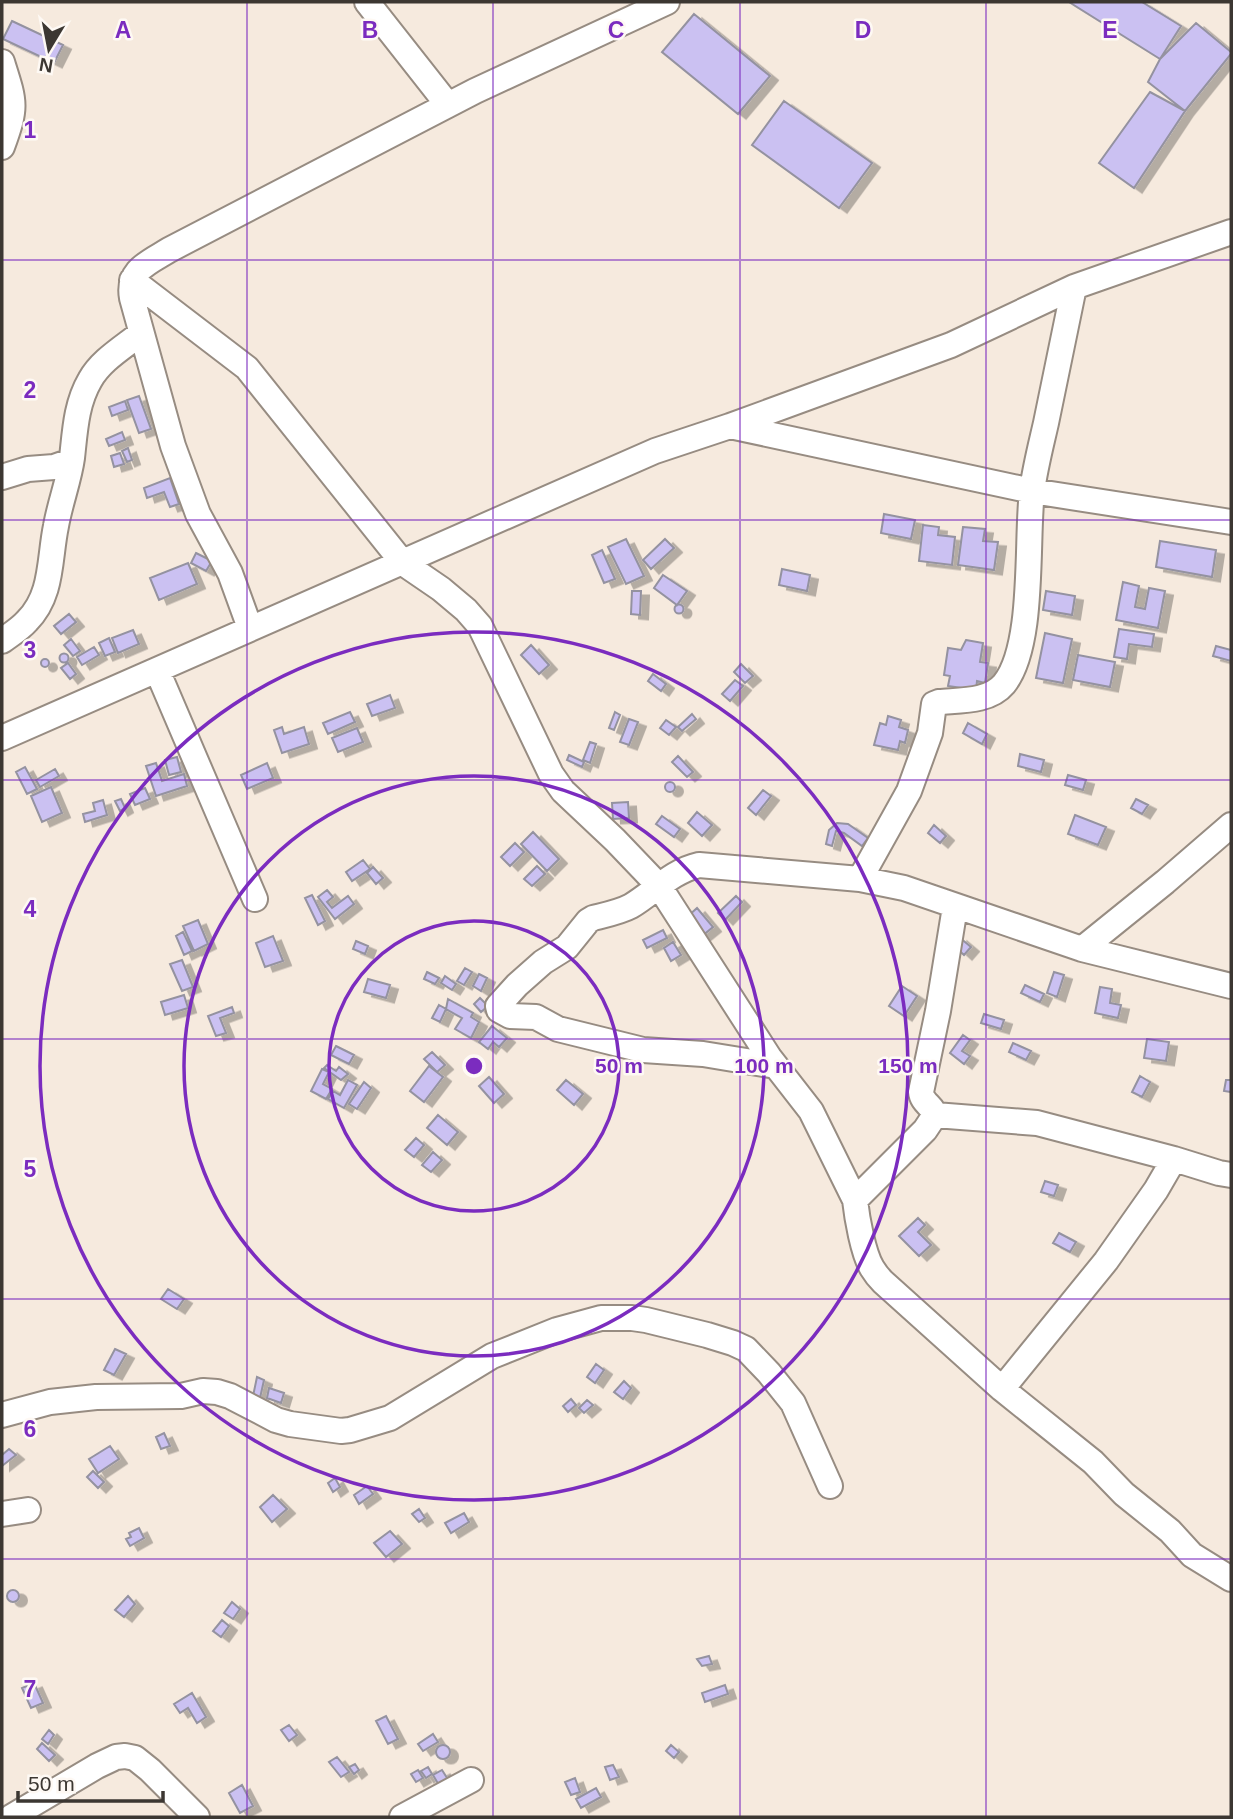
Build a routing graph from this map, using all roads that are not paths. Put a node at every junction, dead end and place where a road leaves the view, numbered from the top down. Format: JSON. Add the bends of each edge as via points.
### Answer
{"nodes":[{"id":1,"x":367,"y":2,"type":"edge"},
{"id":2,"x":667,"y":2,"type":"edge"},
{"id":3,"x":2,"y":62,"type":"edge"},
{"id":4,"x":448,"y":105,"type":"junction"},
{"id":5,"x":2,"y":147,"type":"edge"},
{"id":6,"x":1231,"y":232,"type":"edge"},
{"id":7,"x":132,"y":280,"type":"junction"},
{"id":8,"x":1074,"y":287,"type":"junction"},
{"id":9,"x":141,"y":333,"type":"junction"},
{"id":10,"x":730,"y":426,"type":"junction"},
{"id":11,"x":71,"y":461,"type":"junction"},
{"id":12,"x":2,"y":477,"type":"edge"},
{"id":13,"x":1032,"y":491,"type":"junction"},
{"id":14,"x":1231,"y":522,"type":"edge"},
{"id":15,"x":403,"y":563,"type":"junction"},
{"id":16,"x":250,"y":628,"type":"junction"},
{"id":17,"x":2,"y":641,"type":"edge"},
{"id":18,"x":157,"y":670,"type":"junction"},
{"id":19,"x":2,"y":738,"type":"edge"},
{"id":20,"x":1231,"y":825,"type":"edge"},
{"id":21,"x":860,"y":879,"type":"junction"},
{"id":22,"x":659,"y":886,"type":"junction"},
{"id":23,"x":255,"y":899,"type":"dead end"},
{"id":24,"x":955,"y":907,"type":"junction"},
{"id":25,"x":1082,"y":949,"type":"junction"},
{"id":26,"x":1231,"y":986,"type":"edge"},
{"id":27,"x":776,"y":1066,"type":"junction"},
{"id":28,"x":935,"y":1115,"type":"junction"},
{"id":29,"x":1174,"y":1159,"type":"junction"},
{"id":30,"x":1231,"y":1175,"type":"edge"},
{"id":31,"x":855,"y":1200,"type":"junction"},
{"id":32,"x":1002,"y":1390,"type":"junction"},
{"id":33,"x":2,"y":1415,"type":"edge"},
{"id":34,"x":830,"y":1486,"type":"dead end"},
{"id":35,"x":28,"y":1510,"type":"dead end"},
{"id":36,"x":2,"y":1514,"type":"edge"},
{"id":37,"x":1231,"y":1579,"type":"edge"},
{"id":38,"x":471,"y":1780,"type":"dead end"},
{"id":39,"x":11,"y":1817,"type":"edge"},
{"id":40,"x":197,"y":1817,"type":"edge"},
{"id":41,"x":402,"y":1817,"type":"edge"}],
"edges":[{"from":1,"to":4,"type":"street"},
{"from":2,"to":4,"type":"street"},
{"from":3,"to":5,"type":"street","via":[[13,109]]},
{"from":4,"to":7,"type":"street","via":[[169,250]]},
{"from":6,"to":8,"type":"street"},
{"from":7,"to":9,"type":"street"},
{"from":7,"to":15,"type":"street","via":[[247,368]]},
{"from":8,"to":10,"type":"street","via":[[951,345]]},
{"from":8,"to":13,"type":"street"},
{"from":9,"to":11,"type":"street","via":[[90,379],[74,425]]},
{"from":9,"to":16,"type":"street","via":[[194,503],[230,573]]},
{"from":10,"to":13,"type":"street"},
{"from":10,"to":15,"type":"street","via":[[655,451]]},
{"from":11,"to":12,"type":"street"},
{"from":11,"to":17,"type":"street","via":[[55,528],[49,583],[37,609]]},
{"from":13,"to":14,"type":"street"},
{"from":13,"to":21,"type":"street","via":[[1025,612],[1014,664],[1003,685],[989,695],[934,704],[930,733],[909,791]]},
{"from":15,"to":16,"type":"street"},
{"from":15,"to":22,"type":"street","via":[[467,610],[480,626],[551,774]]},
{"from":16,"to":18,"type":"street"},
{"from":18,"to":19,"type":"street"},
{"from":18,"to":23,"type":"street"},
{"from":20,"to":25,"type":"street"},
{"from":21,"to":22,"type":"street","via":[[699,865]]},
{"from":21,"to":24,"type":"street","via":[[904,888]]},
{"from":22,"to":27,"type":"street"},
{"from":22,"to":27,"type":"street","via":[[628,908],[588,921],[567,947],[517,985],[499,1004],[499,1010],[510,1017],[531,1016],[558,1029],[643,1050]]},
{"from":24,"to":25,"type":"street"},
{"from":24,"to":28,"type":"street","via":[[921,1092]]},
{"from":25,"to":26,"type":"street"},
{"from":27,"to":31,"type":"street","via":[[810,1111]]},
{"from":28,"to":29,"type":"street","via":[[1037,1123]]},
{"from":28,"to":31,"type":"street"},
{"from":29,"to":30,"type":"street"},
{"from":29,"to":32,"type":"street","via":[[1106,1261]]},
{"from":31,"to":32,"type":"street","via":[[871,1267]]},
{"from":32,"to":37,"type":"street","via":[[1093,1462],[1192,1555]]},
{"from":33,"to":34,"type":"street","via":[[50,1402],[203,1391],[230,1395],[290,1424],[350,1430],[390,1418],[492,1356],[557,1330],[601,1318],[632,1318],[746,1349],[793,1403]]},
{"from":35,"to":36,"type":"street"},
{"from":38,"to":41,"type":"street"},
{"from":39,"to":40,"type":"street","via":[[97,1766],[125,1756],[150,1770]]}]}
